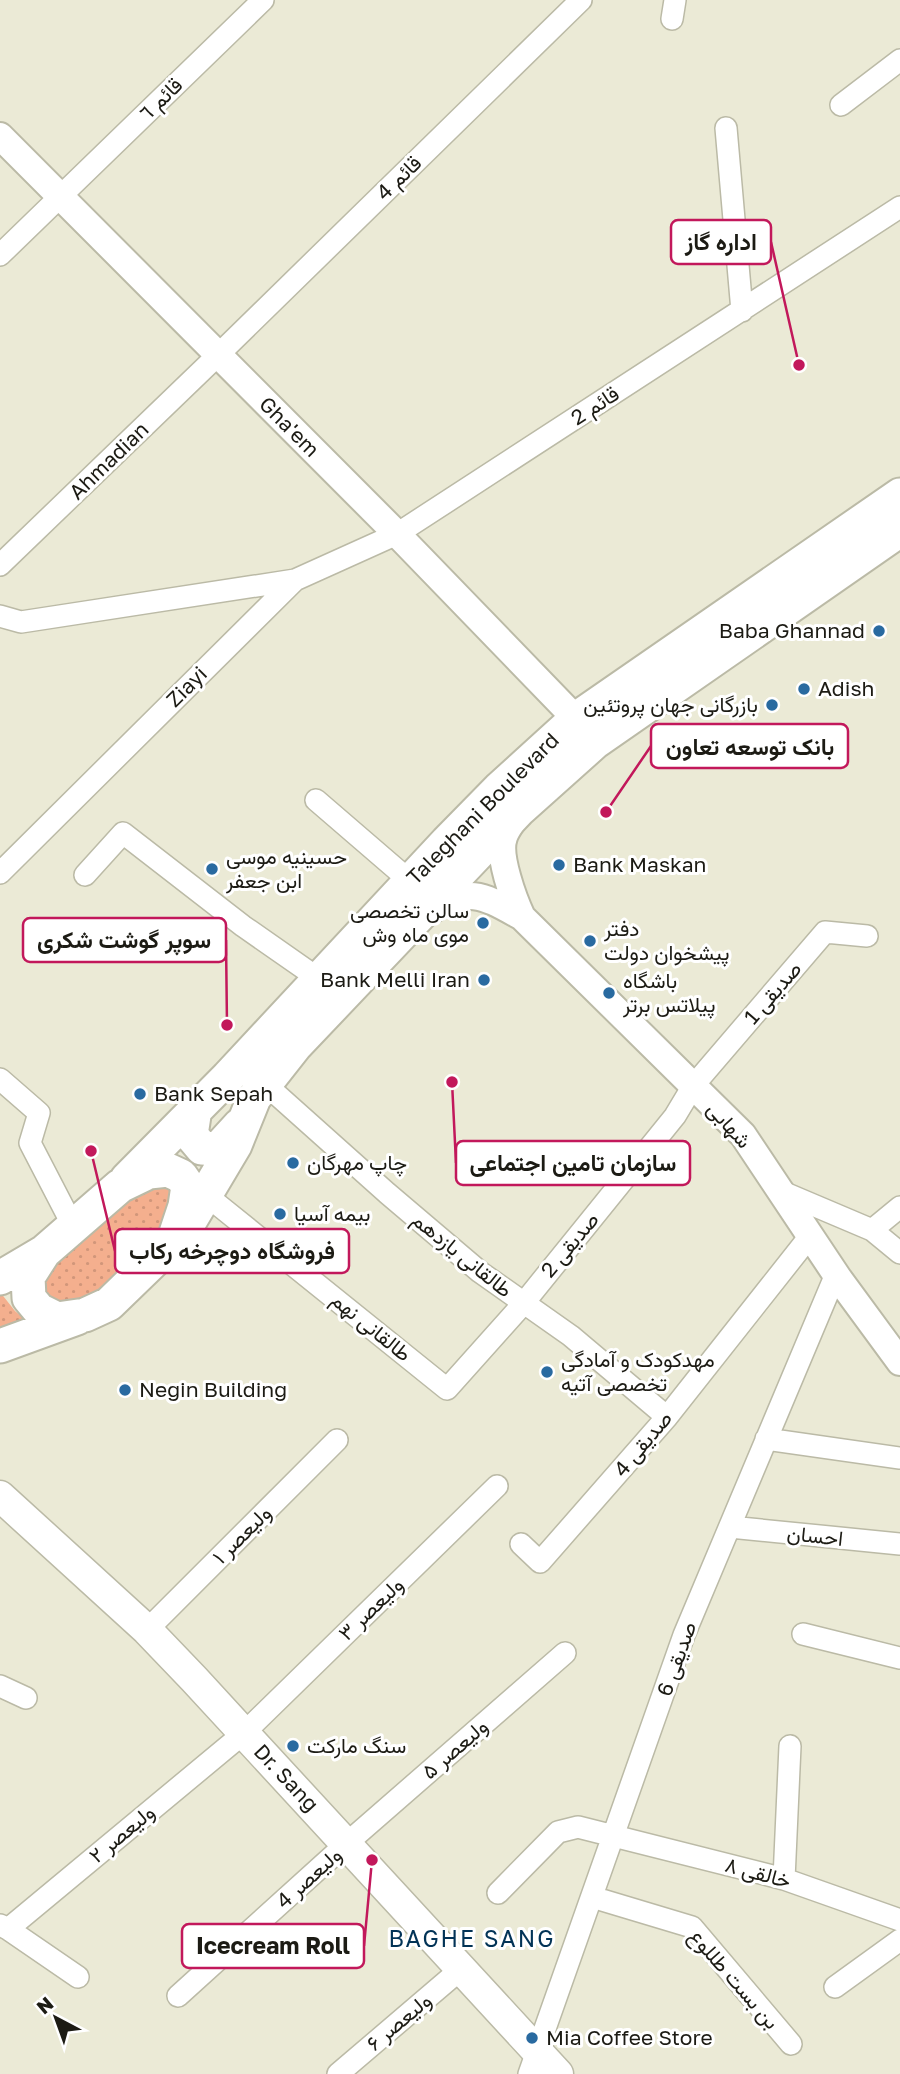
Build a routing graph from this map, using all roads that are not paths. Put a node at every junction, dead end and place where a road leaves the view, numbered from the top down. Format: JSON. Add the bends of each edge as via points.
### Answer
{"nodes":[{"id":1,"x":263,"y":0,"type":"edge"},
{"id":2,"x":581,"y":0,"type":"edge"},
{"id":3,"x":900,"y":60,"type":"edge"},
{"id":4,"x":841,"y":105,"type":"dead end"},
{"id":5,"x":726,"y":128,"type":"dead end"},
{"id":6,"x":0,"y":136,"type":"edge"},
{"id":7,"x":59,"y":197,"type":"junction"},
{"id":8,"x":900,"y":206,"type":"edge"},
{"id":9,"x":0,"y":255,"type":"edge"},
{"id":10,"x":742,"y":311,"type":"junction"},
{"id":11,"x":217,"y":356,"type":"junction"},
{"id":12,"x":900,"y":495,"type":"edge"},
{"id":13,"x":900,"y":530,"type":"edge"},
{"id":14,"x":397,"y":534,"type":"junction"},
{"id":15,"x":0,"y":565,"type":"edge"},
{"id":16,"x":295,"y":580,"type":"junction"},
{"id":17,"x":0,"y":616,"type":"edge"},
{"id":18,"x":576,"y":719,"type":"junction"},
{"id":19,"x":316,"y":800,"type":"dead end"},
{"id":20,"x":519,"y":810,"type":"junction"},
{"id":21,"x":4,"y":861,"type":"edge"},
{"id":22,"x":85,"y":875,"type":"dead end"},
{"id":23,"x":410,"y":881,"type":"junction"},
{"id":24,"x":523,"y":917,"type":"junction"},
{"id":25,"x":410,"y":925,"type":"junction"},
{"id":26,"x":867,"y":936,"type":"dead end"},
{"id":27,"x":319,"y":979,"type":"junction"},
{"id":28,"x":0,"y":1079,"type":"edge"},
{"id":29,"x":265,"y":1084,"type":"junction"},
{"id":30,"x":693,"y":1086,"type":"junction"},
{"id":31,"x":195,"y":1109,"type":"junction"},
{"id":32,"x":245,"y":1121,"type":"junction"},
{"id":33,"x":120,"y":1186,"type":"junction"},
{"id":34,"x":780,"y":1191,"type":"junction"},
{"id":35,"x":206,"y":1195,"type":"junction"},
{"id":36,"x":900,"y":1207,"type":"edge"},
{"id":37,"x":73,"y":1226,"type":"junction"},
{"id":38,"x":872,"y":1230,"type":"junction"},
{"id":39,"x":810,"y":1236,"type":"junction"},
{"id":40,"x":173,"y":1242,"type":"junction"},
{"id":41,"x":44,"y":1252,"type":"junction"},
{"id":42,"x":900,"y":1253,"type":"edge"},
{"id":43,"x":835,"y":1274,"type":"junction"},
{"id":44,"x":0,"y":1278,"type":"edge"},
{"id":45,"x":523,"y":1304,"type":"junction"},
{"id":46,"x":85,"y":1315,"type":"junction"},
{"id":47,"x":0,"y":1346,"type":"edge"},
{"id":48,"x":900,"y":1362,"type":"edge"},
{"id":49,"x":667,"y":1417,"type":"junction"},
{"id":50,"x":766,"y":1438,"type":"junction"},
{"id":51,"x":337,"y":1440,"type":"dead end"},
{"id":52,"x":900,"y":1458,"type":"edge"},
{"id":53,"x":497,"y":1486,"type":"dead end"},
{"id":54,"x":0,"y":1496,"type":"edge"},
{"id":55,"x":730,"y":1527,"type":"junction"},
{"id":56,"x":521,"y":1544,"type":"dead end"},
{"id":57,"x":900,"y":1544,"type":"edge"},
{"id":58,"x":146,"y":1630,"type":"junction"},
{"id":59,"x":803,"y":1634,"type":"dead end"},
{"id":60,"x":565,"y":1653,"type":"dead end"},
{"id":61,"x":900,"y":1658,"type":"edge"},
{"id":62,"x":0,"y":1686,"type":"edge"},
{"id":63,"x":26,"y":1698,"type":"dead end"},
{"id":64,"x":244,"y":1733,"type":"junction"},
{"id":65,"x":790,"y":1746,"type":"dead end"},
{"id":66,"x":614,"y":1836,"type":"junction"},
{"id":67,"x":346,"y":1844,"type":"junction"},
{"id":68,"x":784,"y":1879,"type":"junction"},
{"id":69,"x":498,"y":1893,"type":"dead end"},
{"id":70,"x":592,"y":1897,"type":"junction"},
{"id":71,"x":900,"y":1920,"type":"edge"},
{"id":72,"x":4,"y":1927,"type":"edge"},
{"id":73,"x":900,"y":1940,"type":"edge"},
{"id":74,"x":460,"y":1969,"type":"junction"},
{"id":75,"x":78,"y":1977,"type":"dead end"},
{"id":76,"x":835,"y":1987,"type":"dead end"},
{"id":77,"x":178,"y":1996,"type":"dead end"},
{"id":78,"x":791,"y":2044,"type":"dead end"},
{"id":79,"x":533,"y":2063,"type":"edge"},
{"id":80,"x":338,"y":2074,"type":"edge"},
{"id":81,"x":558,"y":2074,"type":"edge"}],
"edges":[{"from":1,"to":7,"type":"street","name":"قائم ٦"},
{"from":2,"to":11,"type":"street","name":"قائم 4"},
{"from":3,"to":4,"type":"street"},
{"from":5,"to":10,"type":"street"},
{"from":6,"to":7,"type":"street","name":"Gha'em"},
{"from":7,"to":9,"type":"street","name":"قائم ٦"},
{"from":7,"to":11,"type":"street","name":"Gha'em"},
{"from":8,"to":10,"type":"street","name":"قائم 2"},
{"from":10,"to":14,"type":"street","name":"قائم 2"},
{"from":11,"to":14,"type":"street","name":"Gha'em"},
{"from":11,"to":15,"type":"street","name":"Ahmadian"},
{"from":12,"to":18,"type":"main road","name":"Taleghani Boulevard"},
{"from":13,"to":20,"type":"main road","name":"Taleghani Boulevard","via":[[594,742]]},
{"from":14,"to":16,"type":"street","name":"Ziayi"},
{"from":14,"to":18,"type":"street","name":"Gha'em"},
{"from":16,"to":17,"type":"street","via":[[21,622]]},
{"from":16,"to":21,"type":"street","name":"Ziayi"},
{"from":18,"to":23,"type":"main road","name":"Taleghani Boulevard","via":[[499,789]]},
{"from":19,"to":23,"type":"street"},
{"from":20,"to":24,"type":"street","via":[[503,838],[506,873]]},
{"from":20,"to":25,"type":"main road","name":"Taleghani Boulevard"},
{"from":22,"to":27,"type":"street","via":[[123,833]]},
{"from":23,"to":27,"type":"main road","name":"Taleghani Boulevard"},
{"from":24,"to":25,"type":"street","via":[[472,895],[447,900]]},
{"from":24,"to":30,"type":"street","name":"شهابی"},
{"from":25,"to":29,"type":"main road","name":"Taleghani Boulevard"},
{"from":26,"to":30,"type":"street","name":"صدیقی 1","via":[[825,932]]},
{"from":27,"to":31,"type":"main road","name":"Taleghani Boulevard"},
{"from":28,"to":37,"type":"street","via":[[40,1113],[30,1143]]},
{"from":29,"to":32,"type":"main road","name":"Taleghani Boulevard"},
{"from":29,"to":45,"type":"street","name":"طالقانی یازدهم","via":[[408,1211]]},
{"from":30,"to":34,"type":"street","name":"شهابی","via":[[743,1135]]},
{"from":30,"to":45,"type":"street","name":"صدیقی 2","via":[[675,1116]]},
{"from":31,"to":32,"type":"main road","via":[[191,1136],[202,1148],[218,1149]]},
{"from":31,"to":33,"type":"main road","name":"Taleghani Boulevard"},
{"from":32,"to":35,"type":"main road","name":"Taleghani Boulevard"},
{"from":33,"to":37,"type":"main road"},
{"from":33,"to":40,"type":"main road","via":[[149,1172],[168,1170],[181,1176],[188,1186]]},
{"from":34,"to":38,"type":"street"},
{"from":34,"to":39,"type":"street","name":"شهابی"},
{"from":35,"to":40,"type":"main road","name":"Taleghani Boulevard"},
{"from":35,"to":45,"type":"street","name":"طالقانی نهم","via":[[447,1389]]},
{"from":36,"to":38,"type":"street"},
{"from":37,"to":41,"type":"main road"},
{"from":38,"to":42,"type":"street"},
{"from":39,"to":43,"type":"street","name":"شهابی"},
{"from":39,"to":49,"type":"street","name":"صدیقی 4"},
{"from":40,"to":46,"type":"main road","name":"Taleghani Boulevard","via":[[109,1304]]},
{"from":41,"to":44,"type":"main road"},
{"from":41,"to":46,"type":"main road","via":[[28,1278],[29,1298],[39,1310],[57,1319]]},
{"from":43,"to":48,"type":"street","name":"شهابی"},
{"from":43,"to":50,"type":"street","name":"صدیقی 6"},
{"from":45,"to":49,"type":"street","name":"طالقانی یازدهم","via":[[571,1336]]},
{"from":46,"to":47,"type":"main road"},
{"from":49,"to":56,"type":"street","name":"صدیقی 4","via":[[540,1562]]},
{"from":50,"to":52,"type":"street"},
{"from":50,"to":55,"type":"street","name":"صدیقی 6"},
{"from":51,"to":58,"type":"street","name":"ولیعصر ١"},
{"from":53,"to":64,"type":"street","name":"ولیعصر ٣"},
{"from":54,"to":58,"type":"main road","name":"Dr. Sang"},
{"from":55,"to":57,"type":"street","name":"احسان"},
{"from":55,"to":66,"type":"street","name":"صدیقی 6","via":[[684,1635]]},
{"from":58,"to":64,"type":"main road","name":"Dr. Sang"},
{"from":59,"to":61,"type":"street"},
{"from":60,"to":67,"type":"street","name":"ولیعصر ۵"},
{"from":62,"to":63,"type":"street"},
{"from":64,"to":67,"type":"main road","name":"Dr. Sang"},
{"from":64,"to":72,"type":"street","name":"ولیعصر ٢"},
{"from":65,"to":68,"type":"street"},
{"from":66,"to":68,"type":"street","name":"خالقی ۸"},
{"from":66,"to":69,"type":"street","name":"خالقی ۸","via":[[578,1827],[558,1832]]},
{"from":66,"to":70,"type":"street","name":"صدیقی 6"},
{"from":67,"to":74,"type":"main road","name":"Dr. Sang"},
{"from":67,"to":77,"type":"street","name":"ولیعصر 4"},
{"from":68,"to":71,"type":"street","name":"خالقی ۸"},
{"from":70,"to":78,"type":"street","name":"بن بست طللوع","via":[[692,1927]]},
{"from":70,"to":79,"type":"street","name":"صدیقی 6"},
{"from":72,"to":75,"type":"street"},
{"from":73,"to":76,"type":"street"},
{"from":74,"to":79,"type":"main road","name":"Dr. Sang"},
{"from":74,"to":80,"type":"street","name":"ولیعصر ۶"},
{"from":79,"to":81,"type":"main road","name":"Dr. Sang"}]}
